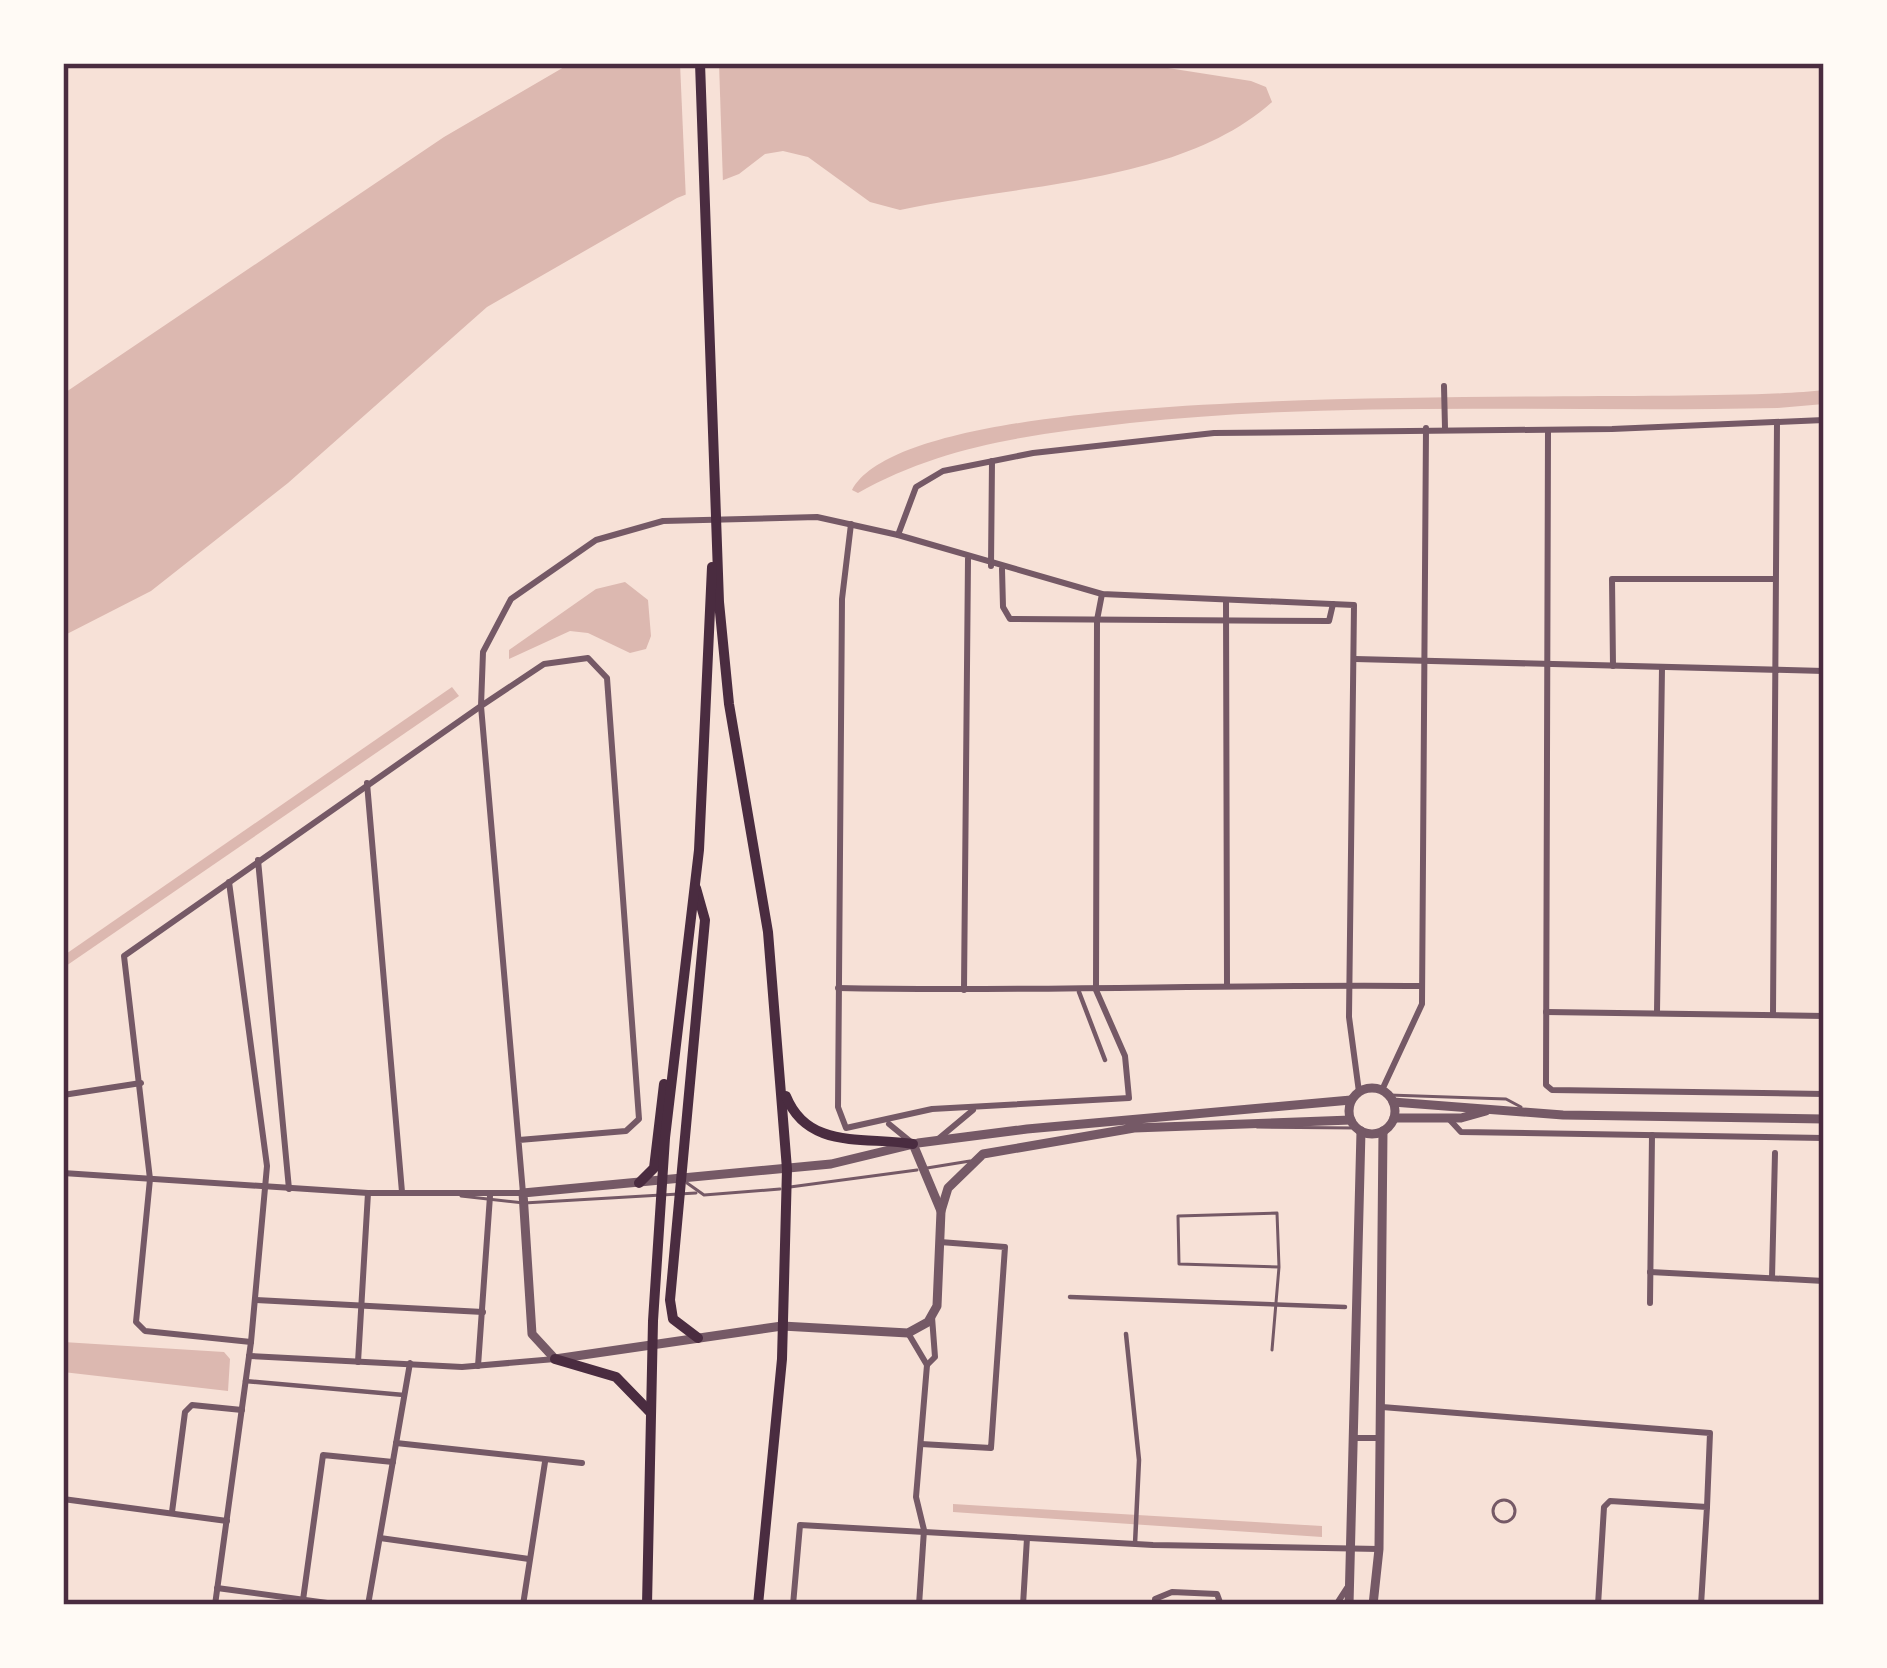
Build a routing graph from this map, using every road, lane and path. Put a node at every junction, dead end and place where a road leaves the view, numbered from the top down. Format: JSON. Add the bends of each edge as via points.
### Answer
{"nodes":[{"id":1,"x":700,"y":63,"type":"edge"},
{"id":2,"x":1444,"y":389,"type":"dead end"},
{"id":3,"x":1824,"y":420,"type":"edge"},
{"id":4,"x":1777,"y":422,"type":"junction"},
{"id":5,"x":1445,"y":424,"type":"junction"},
{"id":6,"x":1426,"y":428,"type":"junction"},
{"id":7,"x":1548,"y":430,"type":"junction"},
{"id":8,"x":992,"y":460,"type":"junction"},
{"id":9,"x":850,"y":524,"type":"junction"},
{"id":10,"x":898,"y":535,"type":"junction"},
{"id":11,"x":716,"y":544,"type":"junction"},
{"id":12,"x":968,"y":559,"type":"junction"},
{"id":13,"x":991,"y":566,"type":"junction"},
{"id":14,"x":1002,"y":569,"type":"junction"},
{"id":15,"x":1774,"y":580,"type":"junction"},
{"id":16,"x":1102,"y":594,"type":"junction"},
{"id":17,"x":1226,"y":601,"type":"junction"},
{"id":18,"x":1334,"y":604,"type":"junction"},
{"id":19,"x":1097,"y":620,"type":"junction"},
{"id":20,"x":1228,"y":621,"type":"junction"},
{"id":21,"x":1354,"y":659,"type":"junction"},
{"id":22,"x":1428,"y":662,"type":"junction"},
{"id":23,"x":1550,"y":664,"type":"junction"},
{"id":24,"x":1613,"y":666,"type":"junction"},
{"id":25,"x":1662,"y":668,"type":"junction"},
{"id":26,"x":1774,"y":670,"type":"junction"},
{"id":27,"x":1824,"y":671,"type":"edge"},
{"id":28,"x":481,"y":706,"type":"junction"},
{"id":29,"x":368,"y":783,"type":"junction"},
{"id":30,"x":258,"y":860,"type":"junction"},
{"id":31,"x":229,"y":881,"type":"junction"},
{"id":32,"x":695,"y":884,"type":"junction"},
{"id":33,"x":1228,"y":984,"type":"junction"},
{"id":34,"x":1348,"y":985,"type":"junction"},
{"id":35,"x":1423,"y":986,"type":"junction"},
{"id":36,"x":838,"y":988,"type":"junction"},
{"id":37,"x":964,"y":990,"type":"junction"},
{"id":38,"x":1096,"y":990,"type":"junction"},
{"id":39,"x":1079,"y":992,"type":"junction"},
{"id":40,"x":678,"y":1011,"type":"junction"},
{"id":41,"x":1546,"y":1012,"type":"junction"},
{"id":42,"x":1658,"y":1012,"type":"junction"},
{"id":43,"x":1773,"y":1015,"type":"junction"},
{"id":44,"x":1824,"y":1016,"type":"edge"},
{"id":45,"x":1105,"y":1060,"type":"dead end"},
{"id":46,"x":780,"y":1082,"type":"junction"},
{"id":47,"x":141,"y":1083,"type":"junction"},
{"id":48,"x":1824,"y":1094,"type":"edge"},
{"id":49,"x":63,"y":1095,"type":"edge"},
{"id":50,"x":1355,"y":1096,"type":"junction"},
{"id":51,"x":1388,"y":1096,"type":"junction"},
{"id":52,"x":975,"y":1108,"type":"junction"},
{"id":53,"x":1491,"y":1110,"type":"junction"},
{"id":54,"x":1528,"y":1111,"type":"junction"},
{"id":55,"x":1394,"y":1118,"type":"junction"},
{"id":56,"x":1448,"y":1118,"type":"junction"},
{"id":57,"x":1824,"y":1119,"type":"edge"},
{"id":58,"x":885,"y":1122,"type":"junction"},
{"id":59,"x":1356,"y":1126,"type":"junction"},
{"id":60,"x":1383,"y":1131,"type":"junction"},
{"id":61,"x":1652,"y":1135,"type":"junction"},
{"id":62,"x":1824,"y":1138,"type":"edge"},
{"id":63,"x":520,"y":1139,"type":"junction"},
{"id":64,"x":937,"y":1140,"type":"junction"},
{"id":65,"x":914,"y":1144,"type":"junction"},
{"id":66,"x":1774,"y":1153,"type":"dead end"},
{"id":67,"x":972,"y":1160,"type":"junction"},
{"id":68,"x":787,"y":1169,"type":"junction"},
{"id":69,"x":923,"y":1169,"type":"junction"},
{"id":70,"x":63,"y":1173,"type":"edge"},
{"id":71,"x":150,"y":1179,"type":"junction"},
{"id":72,"x":682,"y":1179,"type":"junction"},
{"id":73,"x":639,"y":1184,"type":"junction"},
{"id":74,"x":663,"y":1187,"type":"junction"},
{"id":75,"x":266,"y":1188,"type":"junction"},
{"id":76,"x":786,"y":1188,"type":"junction"},
{"id":77,"x":290,"y":1189,"type":"junction"},
{"id":78,"x":368,"y":1193,"type":"junction"},
{"id":79,"x":402,"y":1193,"type":"junction"},
{"id":80,"x":680,"y":1193,"type":"junction"},
{"id":81,"x":698,"y":1193,"type":"junction"},
{"id":82,"x":524,"y":1198,"type":"junction"},
{"id":83,"x":490,"y":1199,"type":"junction"},
{"id":84,"x":941,"y":1211,"type":"junction"},
{"id":85,"x":940,"y":1242,"type":"junction"},
{"id":86,"x":1279,"y":1267,"type":"junction"},
{"id":87,"x":1650,"y":1272,"type":"junction"},
{"id":88,"x":1772,"y":1278,"type":"junction"},
{"id":89,"x":1824,"y":1281,"type":"edge"},
{"id":90,"x":1070,"y":1297,"type":"dead end"},
{"id":91,"x":256,"y":1300,"type":"junction"},
{"id":92,"x":1650,"y":1303,"type":"dead end"},
{"id":93,"x":1277,"y":1305,"type":"junction"},
{"id":94,"x":362,"y":1307,"type":"junction"},
{"id":95,"x":1346,"y":1307,"type":"dead end"},
{"id":96,"x":935,"y":1311,"type":"junction"},
{"id":97,"x":483,"y":1312,"type":"junction"},
{"id":98,"x":782,"y":1326,"type":"junction"},
{"id":99,"x":908,"y":1333,"type":"junction"},
{"id":100,"x":1126,"y":1334,"type":"dead end"},
{"id":101,"x":698,"y":1338,"type":"junction"},
{"id":102,"x":251,"y":1342,"type":"junction"},
{"id":103,"x":652,"y":1346,"type":"junction"},
{"id":104,"x":1272,"y":1350,"type":"dead end"},
{"id":105,"x":249,"y":1357,"type":"junction"},
{"id":106,"x":555,"y":1359,"type":"junction"},
{"id":107,"x":358,"y":1362,"type":"junction"},
{"id":108,"x":410,"y":1364,"type":"junction"},
{"id":109,"x":927,"y":1365,"type":"junction"},
{"id":110,"x":478,"y":1366,"type":"junction"},
{"id":111,"x":245,"y":1381,"type":"junction"},
{"id":112,"x":404,"y":1395,"type":"junction"},
{"id":113,"x":1380,"y":1407,"type":"junction"},
{"id":114,"x":242,"y":1410,"type":"junction"},
{"id":115,"x":652,"y":1414,"type":"junction"},
{"id":116,"x":1352,"y":1438,"type":"junction"},
{"id":117,"x":1379,"y":1438,"type":"junction"},
{"id":118,"x":396,"y":1443,"type":"junction"},
{"id":119,"x":921,"y":1444,"type":"junction"},
{"id":120,"x":393,"y":1462,"type":"junction"},
{"id":121,"x":545,"y":1462,"type":"junction"},
{"id":122,"x":582,"y":1463,"type":"dead end"},
{"id":123,"x":63,"y":1499,"type":"edge"},
{"id":124,"x":1707,"y":1507,"type":"junction"},
{"id":125,"x":172,"y":1512,"type":"junction"},
{"id":126,"x":227,"y":1521,"type":"junction"},
{"id":127,"x":924,"y":1530,"type":"junction"},
{"id":128,"x":380,"y":1538,"type":"junction"},
{"id":129,"x":1028,"y":1538,"type":"junction"},
{"id":130,"x":1135,"y":1544,"type":"junction"},
{"id":131,"x":1379,"y":1549,"type":"junction"},
{"id":132,"x":1349,"y":1550,"type":"junction"},
{"id":133,"x":529,"y":1559,"type":"junction"},
{"id":134,"x":1349,"y":1585,"type":"junction"},
{"id":135,"x":217,"y":1588,"type":"junction"},
{"id":136,"x":303,"y":1600,"type":"junction"},
{"id":137,"x":215,"y":1605,"type":"edge"},
{"id":138,"x":342,"y":1605,"type":"edge"},
{"id":139,"x":368,"y":1605,"type":"edge"},
{"id":140,"x":523,"y":1605,"type":"edge"},
{"id":141,"x":647,"y":1605,"type":"edge"},
{"id":142,"x":758,"y":1605,"type":"edge"},
{"id":143,"x":793,"y":1605,"type":"edge"},
{"id":144,"x":919,"y":1605,"type":"edge"},
{"id":145,"x":1023,"y":1605,"type":"edge"},
{"id":146,"x":1155,"y":1605,"type":"edge"},
{"id":147,"x":1221,"y":1605,"type":"edge"},
{"id":148,"x":1336,"y":1605,"type":"edge"},
{"id":149,"x":1349,"y":1605,"type":"edge"},
{"id":150,"x":1373,"y":1605,"type":"edge"},
{"id":151,"x":1598,"y":1605,"type":"edge"},
{"id":152,"x":1701,"y":1605,"type":"edge"}],
"edges":[{"from":1,"to":11,"type":"main road"},
{"from":2,"to":5,"type":"street"},
{"from":3,"to":4,"type":"street"},
{"from":4,"to":7,"type":"street"},
{"from":4,"to":15,"type":"street"},
{"from":5,"to":6,"type":"street"},
{"from":5,"to":7,"type":"street"},
{"from":6,"to":8,"type":"street","via":[[1190,434]]},
{"from":6,"to":22,"type":"street"},
{"from":7,"to":23,"type":"street"},
{"from":8,"to":10,"type":"street","via":[[943,471],[916,487]]},
{"from":8,"to":13,"type":"street"},
{"from":9,"to":10,"type":"street"},
{"from":9,"to":28,"type":"street","via":[[817,517],[663,520],[586,546],[517,592],[497,617],[483,652]]},
{"from":9,"to":36,"type":"street","via":[[842,598]]},
{"from":10,"to":12,"type":"street"},
{"from":11,"to":32,"type":"main road","via":[[706,603]]},
{"from":11,"to":46,"type":"main road"},
{"from":12,"to":13,"type":"street"},
{"from":12,"to":37,"type":"street"},
{"from":13,"to":14,"type":"street"},
{"from":14,"to":16,"type":"street"},
{"from":14,"to":19,"type":"street","via":[[1007,617]]},
{"from":15,"to":24,"type":"street","via":[[1612,579]]},
{"from":15,"to":26,"type":"street"},
{"from":16,"to":17,"type":"street"},
{"from":16,"to":19,"type":"street"},
{"from":17,"to":18,"type":"street"},
{"from":17,"to":20,"type":"street"},
{"from":18,"to":20,"type":"street","via":[[1329,621]]},
{"from":18,"to":21,"type":"street","via":[[1354,605]]},
{"from":19,"to":20,"type":"street"},
{"from":19,"to":38,"type":"street"},
{"from":20,"to":33,"type":"street"},
{"from":21,"to":22,"type":"street"},
{"from":21,"to":34,"type":"street"},
{"from":22,"to":23,"type":"street"},
{"from":22,"to":35,"type":"street"},
{"from":23,"to":24,"type":"street"},
{"from":23,"to":41,"type":"street"},
{"from":24,"to":25,"type":"street"},
{"from":25,"to":26,"type":"street"},
{"from":25,"to":42,"type":"street"},
{"from":26,"to":27,"type":"street"},
{"from":26,"to":43,"type":"street"},
{"from":28,"to":29,"type":"street"},
{"from":28,"to":63,"type":"street"},
{"from":28,"to":63,"type":"street","via":[[556,661],[588,658],[607,678],[636,1124]]},
{"from":29,"to":30,"type":"street"},
{"from":29,"to":79,"type":"street"},
{"from":30,"to":31,"type":"street"},
{"from":30,"to":77,"type":"street"},
{"from":31,"to":47,"type":"street","via":[[124,956]]},
{"from":31,"to":75,"type":"street"},
{"from":32,"to":40,"type":"main road"},
{"from":32,"to":72,"type":"main road","via":[[705,920]]},
{"from":33,"to":34,"type":"street"},
{"from":33,"to":38,"type":"street"},
{"from":34,"to":35,"type":"street"},
{"from":34,"to":50,"type":"street"},
{"from":35,"to":51,"type":"street"},
{"from":36,"to":37,"type":"street"},
{"from":36,"to":58,"type":"street","via":[[839,1120],[850,1129]]},
{"from":37,"to":39,"type":"street"},
{"from":38,"to":39,"type":"street"},
{"from":38,"to":52,"type":"street","via":[[1127,1065],[1130,1097]]},
{"from":39,"to":45,"type":"street"},
{"from":40,"to":73,"type":"main road","via":[[670,1022],[654,1168]]},
{"from":40,"to":74,"type":"main road"},
{"from":41,"to":42,"type":"street"},
{"from":41,"to":48,"type":"street","via":[[1552,1090]]},
{"from":42,"to":43,"type":"street"},
{"from":43,"to":44,"type":"street"},
{"from":46,"to":65,"type":"main road","via":[[791,1108],[830,1137]]},
{"from":46,"to":68,"type":"main road"},
{"from":47,"to":49,"type":"street"},
{"from":47,"to":71,"type":"street"},
{"from":50,"to":51,"type":"street"},
{"from":50,"to":59,"type":"street"},
{"from":50,"to":64,"type":"street"},
{"from":51,"to":53,"type":"street"},
{"from":51,"to":54,"type":"lane","via":[[1506,1099]]},
{"from":51,"to":55,"type":"street"},
{"from":52,"to":58,"type":"street"},
{"from":52,"to":64,"type":"street"},
{"from":53,"to":54,"type":"street"},
{"from":53,"to":56,"type":"street"},
{"from":54,"to":57,"type":"street"},
{"from":55,"to":56,"type":"street"},
{"from":55,"to":60,"type":"street"},
{"from":56,"to":61,"type":"street","via":[[1461,1132]]},
{"from":58,"to":65,"type":"street"},
{"from":59,"to":60,"type":"street"},
{"from":59,"to":67,"type":"street","via":[[1096,1132]]},
{"from":59,"to":116,"type":"street"},
{"from":60,"to":113,"type":"street"},
{"from":61,"to":62,"type":"street"},
{"from":61,"to":87,"type":"street"},
{"from":63,"to":82,"type":"street"},
{"from":64,"to":65,"type":"street"},
{"from":65,"to":68,"type":"street"},
{"from":65,"to":69,"type":"street"},
{"from":66,"to":88,"type":"street"},
{"from":67,"to":69,"type":"lane"},
{"from":67,"to":84,"type":"street","via":[[955,1176]]},
{"from":68,"to":72,"type":"street"},
{"from":68,"to":76,"type":"main road"},
{"from":69,"to":76,"type":"lane"},
{"from":69,"to":84,"type":"street"},
{"from":70,"to":71,"type":"street"},
{"from":71,"to":75,"type":"street"},
{"from":71,"to":102,"type":"street","via":[[136,1322],[145,1331]]},
{"from":72,"to":74,"type":"street"},
{"from":72,"to":80,"type":"main road"},
{"from":72,"to":81,"type":"lane"},
{"from":73,"to":74,"type":"street"},
{"from":73,"to":82,"type":"street"},
{"from":74,"to":80,"type":"lane"},
{"from":74,"to":82,"type":"lane"},
{"from":74,"to":103,"type":"main road"},
{"from":75,"to":77,"type":"street"},
{"from":75,"to":91,"type":"street"},
{"from":76,"to":81,"type":"lane"},
{"from":76,"to":98,"type":"main road"},
{"from":77,"to":78,"type":"street"},
{"from":78,"to":79,"type":"street"},
{"from":78,"to":94,"type":"street"},
{"from":79,"to":83,"type":"street"},
{"from":80,"to":81,"type":"lane"},
{"from":80,"to":101,"type":"main road","via":[[671,1314]]},
{"from":82,"to":83,"type":"street"},
{"from":82,"to":106,"type":"street","via":[[532,1334]]},
{"from":83,"to":97,"type":"street"},
{"from":84,"to":85,"type":"street"},
{"from":85,"to":96,"type":"street"},
{"from":85,"to":119,"type":"street","via":[[1005,1247],[991,1448]]},
{"from":86,"to":86,"type":"lane","via":[[1179,1264],[1178,1216],[1277,1213]]},
{"from":86,"to":93,"type":"lane"},
{"from":87,"to":88,"type":"street"},
{"from":87,"to":92,"type":"street"},
{"from":88,"to":89,"type":"street"},
{"from":90,"to":93,"type":"street"},
{"from":91,"to":94,"type":"street"},
{"from":91,"to":102,"type":"street"},
{"from":93,"to":95,"type":"street"},
{"from":93,"to":104,"type":"lane"},
{"from":94,"to":97,"type":"street"},
{"from":94,"to":107,"type":"street"},
{"from":96,"to":99,"type":"street"},
{"from":96,"to":109,"type":"street"},
{"from":97,"to":110,"type":"street"},
{"from":98,"to":99,"type":"street"},
{"from":98,"to":101,"type":"street"},
{"from":98,"to":142,"type":"main road"},
{"from":99,"to":109,"type":"street"},
{"from":100,"to":130,"type":"street","via":[[1135,1398]]},
{"from":101,"to":103,"type":"street"},
{"from":102,"to":105,"type":"street"},
{"from":103,"to":106,"type":"street"},
{"from":103,"to":115,"type":"main road"},
{"from":105,"to":107,"type":"street"},
{"from":105,"to":111,"type":"street"},
{"from":106,"to":110,"type":"street"},
{"from":106,"to":115,"type":"main road","via":[[616,1377]]},
{"from":107,"to":108,"type":"street"},
{"from":108,"to":110,"type":"street"},
{"from":108,"to":112,"type":"street"},
{"from":109,"to":119,"type":"street"},
{"from":111,"to":112,"type":"street"},
{"from":111,"to":114,"type":"street"},
{"from":112,"to":118,"type":"street"},
{"from":113,"to":117,"type":"street"},
{"from":113,"to":124,"type":"street","via":[[1710,1433]]},
{"from":114,"to":125,"type":"street","via":[[192,1405],[185,1412]]},
{"from":114,"to":126,"type":"street"},
{"from":115,"to":141,"type":"main road"},
{"from":116,"to":117,"type":"street"},
{"from":116,"to":132,"type":"street"},
{"from":117,"to":131,"type":"street"},
{"from":118,"to":120,"type":"street"},
{"from":118,"to":121,"type":"street"},
{"from":119,"to":127,"type":"street","via":[[916,1497]]},
{"from":120,"to":128,"type":"street"},
{"from":120,"to":136,"type":"street","via":[[321,1458]]},
{"from":121,"to":122,"type":"street"},
{"from":121,"to":133,"type":"street"},
{"from":123,"to":125,"type":"street"},
{"from":124,"to":151,"type":"street","via":[[1606,1502]]},
{"from":124,"to":152,"type":"street"},
{"from":125,"to":126,"type":"street"},
{"from":126,"to":135,"type":"street"},
{"from":127,"to":129,"type":"street"},
{"from":127,"to":143,"type":"street","via":[[800,1525]]},
{"from":127,"to":144,"type":"street"},
{"from":128,"to":133,"type":"street"},
{"from":128,"to":139,"type":"street"},
{"from":129,"to":130,"type":"street"},
{"from":129,"to":145,"type":"street"},
{"from":130,"to":132,"type":"street"},
{"from":131,"to":132,"type":"street"},
{"from":131,"to":150,"type":"street"},
{"from":132,"to":134,"type":"street"},
{"from":133,"to":140,"type":"street"},
{"from":134,"to":148,"type":"street"},
{"from":134,"to":149,"type":"street"},
{"from":135,"to":136,"type":"street"},
{"from":135,"to":137,"type":"street"},
{"from":136,"to":138,"type":"street"},
{"from":146,"to":147,"type":"street","via":[[1172,1592],[1217,1594]]}]}
